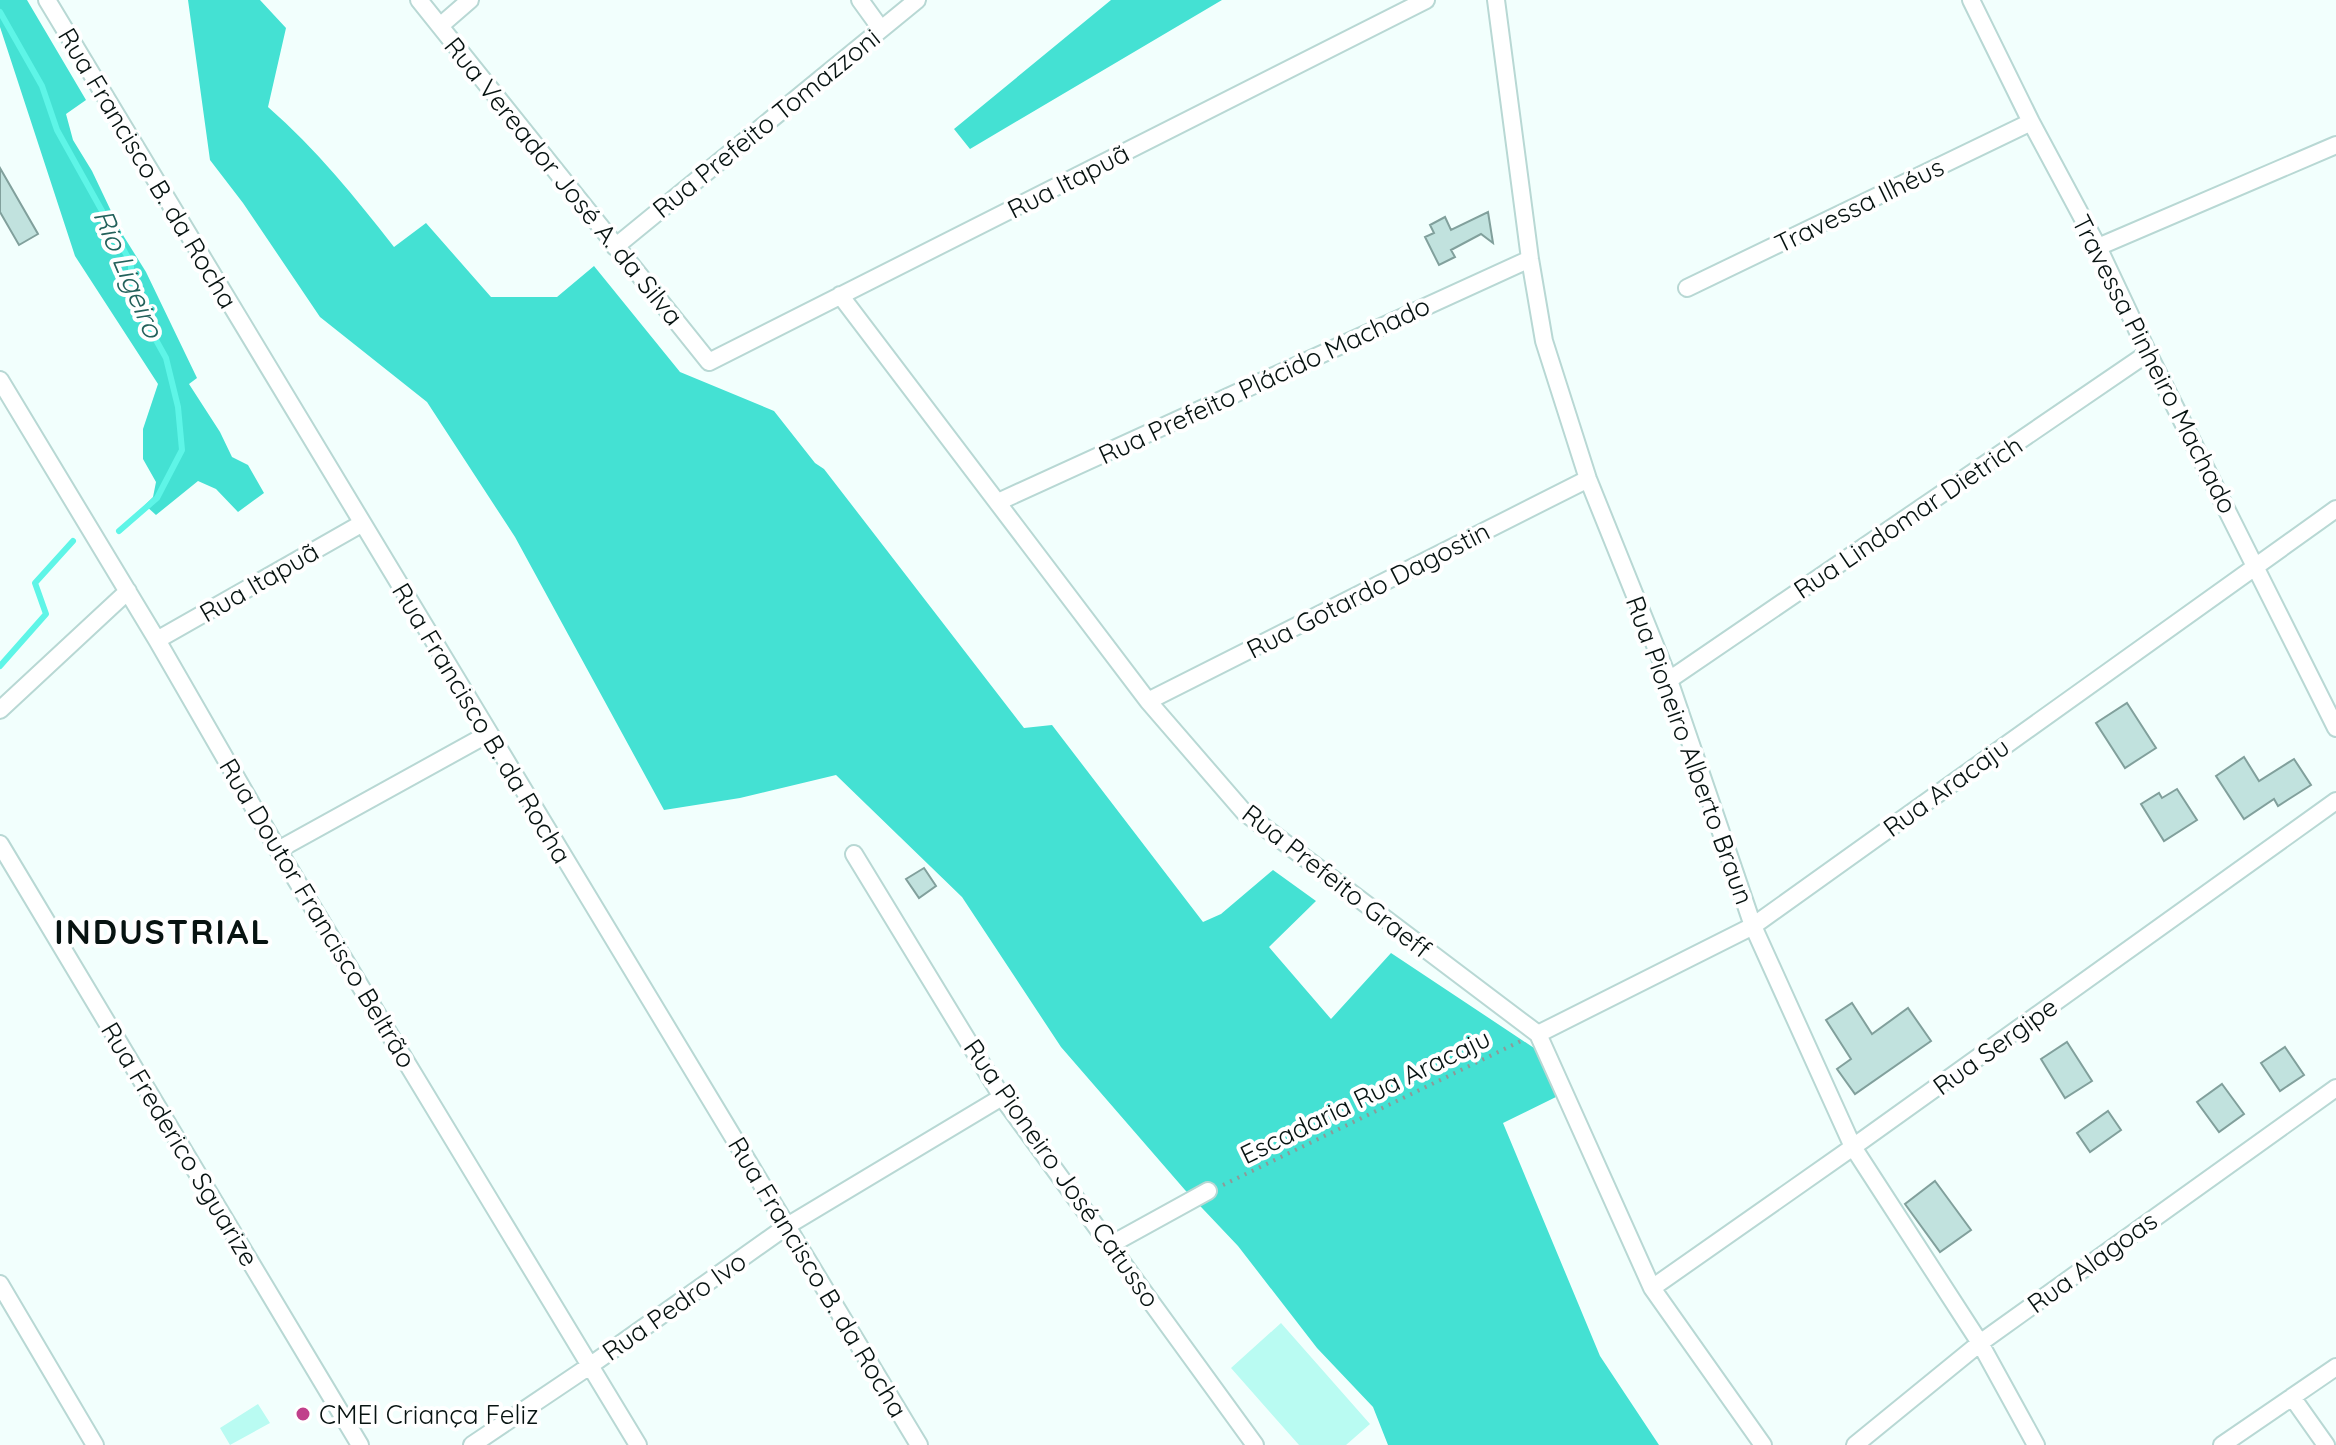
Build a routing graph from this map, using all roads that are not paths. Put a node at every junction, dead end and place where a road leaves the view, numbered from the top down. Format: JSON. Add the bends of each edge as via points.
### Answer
{"nodes":[{"id":1,"x":47,"y":0,"type":"edge"},
{"id":2,"x":419,"y":0,"type":"edge"},
{"id":3,"x":470,"y":0,"type":"edge"},
{"id":4,"x":860,"y":0,"type":"edge"},
{"id":5,"x":917,"y":0,"type":"edge"},
{"id":6,"x":1426,"y":0,"type":"edge"},
{"id":7,"x":1496,"y":0,"type":"edge"},
{"id":8,"x":1971,"y":0,"type":"edge"},
{"id":9,"x":440,"y":26,"type":"junction"},
{"id":10,"x":881,"y":29,"type":"junction"},
{"id":11,"x":2031,"y":122,"type":"junction"},
{"id":12,"x":2336,"y":145,"type":"edge"},
{"id":13,"x":615,"y":247,"type":"junction"},
{"id":14,"x":2098,"y":247,"type":"junction"},
{"id":15,"x":1530,"y":259,"type":"junction"},
{"id":16,"x":1687,"y":288,"type":"dead end"},
{"id":17,"x":840,"y":295,"type":"junction"},
{"id":18,"x":2148,"y":353,"type":"junction"},
{"id":19,"x":709,"y":362,"type":"joint"},
{"id":20,"x":0,"y":380,"type":"edge"},
{"id":21,"x":1588,"y":479,"type":"junction"},
{"id":22,"x":998,"y":502,"type":"junction"},
{"id":23,"x":2336,"y":509,"type":"edge"},
{"id":24,"x":361,"y":524,"type":"junction"},
{"id":25,"x":2256,"y":565,"type":"junction"},
{"id":26,"x":128,"y":591,"type":"junction"},
{"id":27,"x":157,"y":640,"type":"junction"},
{"id":28,"x":1669,"y":680,"type":"junction"},
{"id":29,"x":1148,"y":701,"type":"junction"},
{"id":30,"x":0,"y":710,"type":"edge"},
{"id":31,"x":2336,"y":728,"type":"edge"},
{"id":32,"x":488,"y":734,"type":"junction"},
{"id":33,"x":2336,"y":801,"type":"edge"},
{"id":34,"x":0,"y":844,"type":"edge"},
{"id":35,"x":278,"y":850,"type":"junction"},
{"id":36,"x":854,"y":854,"type":"dead end"},
{"id":37,"x":1753,"y":926,"type":"junction"},
{"id":38,"x":1538,"y":1034,"type":"junction"},
{"id":39,"x":2336,"y":1088,"type":"edge"},
{"id":40,"x":1002,"y":1097,"type":"junction"},
{"id":41,"x":1853,"y":1147,"type":"junction"},
{"id":42,"x":1208,"y":1191,"type":"road end"},
{"id":43,"x":787,"y":1226,"type":"junction"},
{"id":44,"x":1110,"y":1245,"type":"junction"},
{"id":45,"x":0,"y":1284,"type":"edge"},
{"id":46,"x":1652,"y":1288,"type":"junction"},
{"id":47,"x":1980,"y":1343,"type":"junction"},
{"id":48,"x":591,"y":1365,"type":"junction"},
{"id":49,"x":2336,"y":1367,"type":"edge"},
{"id":50,"x":2292,"y":1397,"type":"junction"},
{"id":51,"x":95,"y":1445,"type":"edge"},
{"id":52,"x":360,"y":1445,"type":"edge"},
{"id":53,"x":472,"y":1445,"type":"edge"},
{"id":54,"x":638,"y":1445,"type":"edge"},
{"id":55,"x":919,"y":1445,"type":"edge"},
{"id":56,"x":1255,"y":1445,"type":"edge"},
{"id":57,"x":1763,"y":1445,"type":"edge"},
{"id":58,"x":1855,"y":1445,"type":"edge"},
{"id":59,"x":2036,"y":1445,"type":"edge"},
{"id":60,"x":2222,"y":1445,"type":"edge"},
{"id":61,"x":2326,"y":1445,"type":"edge"}],
"edges":[{"from":1,"to":24,"type":"street","name":"Rua Francisco B. da Rocha"},
{"from":2,"to":9,"type":"street","name":"Rua Vereador José A. da Silva"},
{"from":3,"to":9,"type":"street"},
{"from":4,"to":10,"type":"street"},
{"from":5,"to":10,"type":"street","name":"Rua Prefeito Tomazzoni"},
{"from":6,"to":17,"type":"street","name":"Rua Itapuã"},
{"from":7,"to":15,"type":"street","name":"Rua Pioneiro Alberto Braun"},
{"from":8,"to":11,"type":"street","name":"Travessa Pinheiro Machado"},
{"from":9,"to":13,"type":"street","name":"Rua Vereador José A. da Silva"},
{"from":10,"to":13,"type":"street","name":"Rua Prefeito Tomazzoni"},
{"from":11,"to":14,"type":"street","name":"Travessa Pinheiro Machado"},
{"from":11,"to":16,"type":"street","name":"Travessa Ilhéus"},
{"from":12,"to":14,"type":"street"},
{"from":13,"to":19,"type":"street","name":"Rua Vereador José A. da Silva"},
{"from":14,"to":18,"type":"street","name":"Travessa Pinheiro Machado"},
{"from":15,"to":21,"type":"street","name":"Rua Pioneiro Alberto Braun","via":[[1544,341]]},
{"from":15,"to":22,"type":"street","name":"Rua Prefeito Plácido Machado"},
{"from":17,"to":19,"type":"street","name":"Rua Itapuã"},
{"from":17,"to":22,"type":"street","name":"Rua Prefeito Graeff"},
{"from":18,"to":25,"type":"street","name":"Travessa Pinheiro Machado"},
{"from":18,"to":28,"type":"street","name":"Rua Lindomar Dietrich"},
{"from":20,"to":26,"type":"street","name":"Rua Doutor Francisco Beltrão"},
{"from":21,"to":28,"type":"street","name":"Rua Pioneiro Alberto Braun"},
{"from":21,"to":29,"type":"street","name":"Rua Gotardo Dagostin"},
{"from":22,"to":29,"type":"street","name":"Rua Prefeito Graeff"},
{"from":23,"to":25,"type":"street","name":"Rua Aracaju"},
{"from":24,"to":27,"type":"street","name":"Rua Itapuã"},
{"from":24,"to":32,"type":"street","name":"Rua Francisco B. da Rocha"},
{"from":25,"to":31,"type":"street","name":"Travessa Pinheiro Machado"},
{"from":25,"to":37,"type":"street","name":"Rua Aracaju"},
{"from":26,"to":27,"type":"street","name":"Rua Doutor Francisco Beltrão"},
{"from":26,"to":30,"type":"street"},
{"from":27,"to":35,"type":"street","name":"Rua Doutor Francisco Beltrão"},
{"from":28,"to":37,"type":"street","name":"Rua Pioneiro Alberto Braun"},
{"from":29,"to":38,"type":"street","name":"Rua Prefeito Graeff","via":[[1244,812]]},
{"from":32,"to":35,"type":"street"},
{"from":32,"to":43,"type":"street","name":"Rua Francisco B. da Rocha"},
{"from":33,"to":41,"type":"street","name":"Rua Sergipe"},
{"from":34,"to":52,"type":"street","name":"Rua Frederico Sguarize"},
{"from":35,"to":48,"type":"street","name":"Rua Doutor Francisco Beltrão"},
{"from":36,"to":40,"type":"street","name":"Rua Pioneiro José Catusso"},
{"from":37,"to":38,"type":"street","name":"Rua Aracaju"},
{"from":37,"to":41,"type":"street","name":"Rua Pioneiro Alberto Braun"},
{"from":38,"to":46,"type":"street","name":"Rua Prefeito Graeff"},
{"from":39,"to":47,"type":"street","name":"Rua Alagoas"},
{"from":40,"to":43,"type":"street","name":"Rua Pedro Ivo"},
{"from":40,"to":44,"type":"street","name":"Rua Pioneiro José Catusso"},
{"from":41,"to":46,"type":"street","name":"Rua Sergipe"},
{"from":41,"to":47,"type":"street","name":"Rua Pioneiro Alberto Braun"},
{"from":42,"to":44,"type":"street"},
{"from":43,"to":48,"type":"street","name":"Rua Pedro Ivo"},
{"from":43,"to":55,"type":"street","name":"Rua Francisco B. da Rocha"},
{"from":44,"to":56,"type":"street","name":"Rua Pioneiro José Catusso"},
{"from":45,"to":51,"type":"street"},
{"from":46,"to":57,"type":"street","name":"Rua Prefeito Graeff"},
{"from":47,"to":58,"type":"street","name":"Rua Alagoas"},
{"from":47,"to":59,"type":"street","name":"Rua Pioneiro Alberto Braun"},
{"from":48,"to":53,"type":"street","name":"Rua Pedro Ivo"},
{"from":48,"to":54,"type":"street","name":"Rua Doutor Francisco Beltrão"},
{"from":49,"to":50,"type":"street"},
{"from":50,"to":60,"type":"street"},
{"from":50,"to":61,"type":"street"}]}
